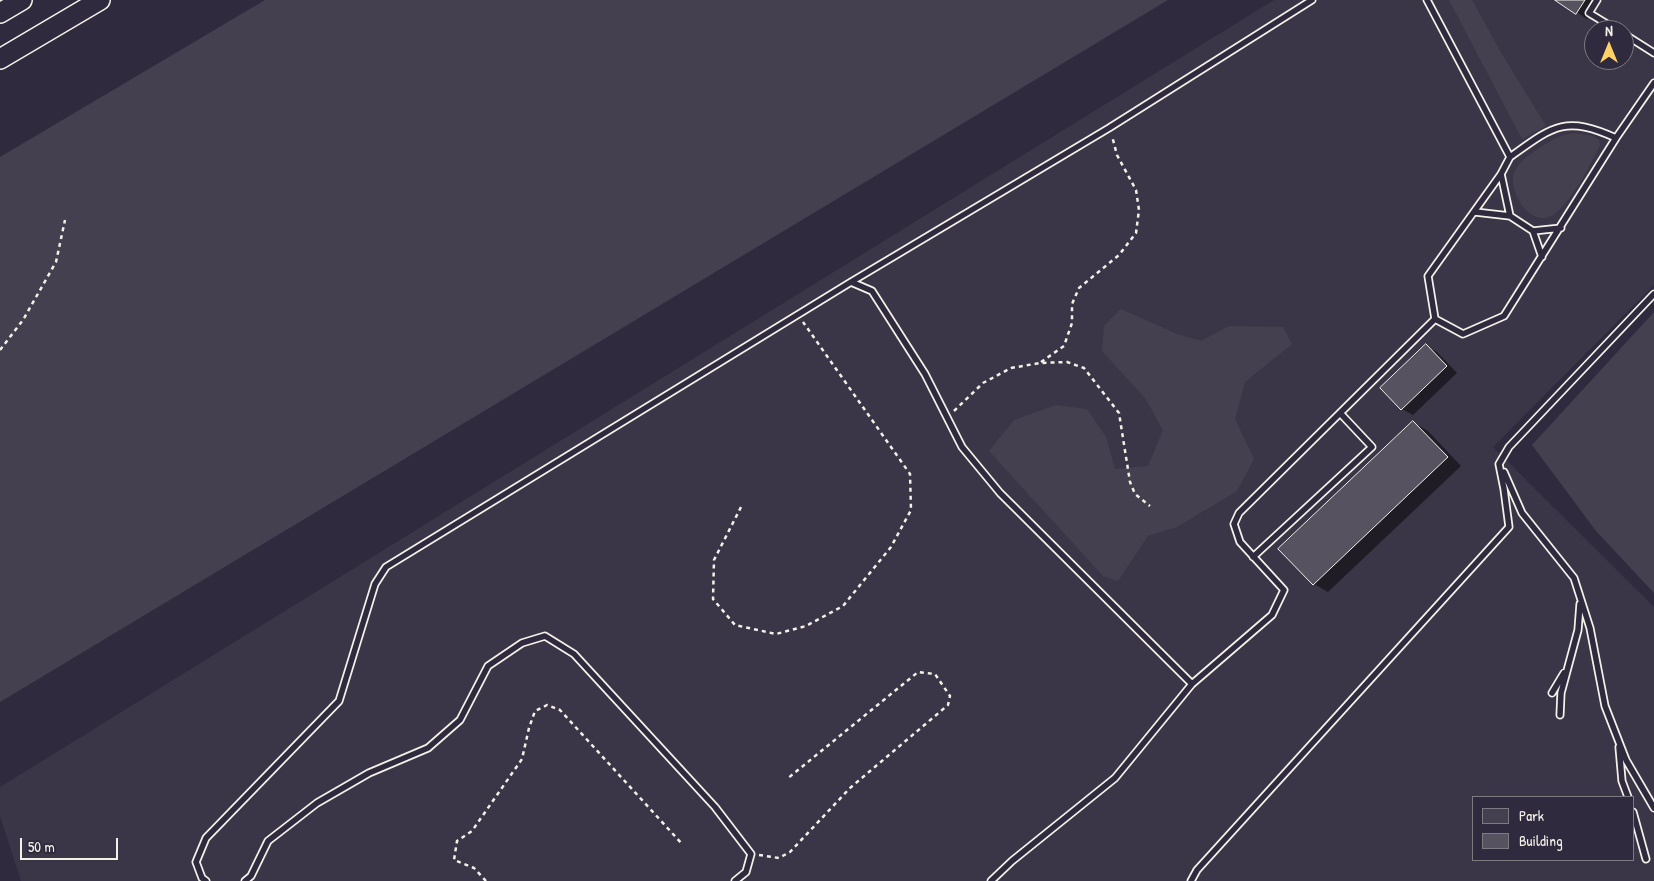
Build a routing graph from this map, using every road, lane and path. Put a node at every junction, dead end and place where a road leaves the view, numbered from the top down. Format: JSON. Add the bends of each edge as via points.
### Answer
{"nodes":[{"id":1,"x":22,"y":0,"type":"edge"},
{"id":2,"x":100,"y":0,"type":"edge"},
{"id":3,"x":1312,"y":0,"type":"edge"},
{"id":4,"x":1427,"y":0,"type":"edge"},
{"id":5,"x":1597,"y":0,"type":"edge"},
{"id":6,"x":0,"y":12,"type":"edge"},
{"id":7,"x":1601,"y":20,"type":"edge"},
{"id":8,"x":1634,"y":40,"type":"edge"},
{"id":9,"x":1654,"y":53,"type":"edge"},
{"id":10,"x":0,"y":59,"type":"edge"},
{"id":11,"x":1654,"y":83,"type":"edge"},
{"id":12,"x":1109,"y":128,"type":"junction"},
{"id":13,"x":1616,"y":138,"type":"junction"},
{"id":14,"x":1510,"y":157,"type":"junction"},
{"id":15,"x":1501,"y":174,"type":"junction"},
{"id":16,"x":1475,"y":212,"type":"junction"},
{"id":17,"x":1510,"y":216,"type":"junction"},
{"id":18,"x":65,"y":220,"type":"dead end"},
{"id":19,"x":1561,"y":228,"type":"junction"},
{"id":20,"x":1533,"y":231,"type":"junction"},
{"id":21,"x":1542,"y":257,"type":"junction"},
{"id":22,"x":851,"y":282,"type":"junction"},
{"id":23,"x":1654,"y":294,"type":"edge"},
{"id":24,"x":798,"y":315,"type":"junction"},
{"id":25,"x":1435,"y":319,"type":"junction"},
{"id":26,"x":0,"y":350,"type":"edge"},
{"id":27,"x":1040,"y":363,"type":"junction"},
{"id":28,"x":1340,"y":413,"type":"junction"},
{"id":29,"x":947,"y":417,"type":"junction"},
{"id":30,"x":1500,"y":463,"type":"junction"},
{"id":31,"x":1150,"y":506,"type":"dead end"},
{"id":32,"x":741,"y":507,"type":"dead end"},
{"id":33,"x":1253,"y":557,"type":"junction"},
{"id":34,"x":1581,"y":599,"type":"junction"},
{"id":35,"x":1568,"y":667,"type":"junction"},
{"id":36,"x":1192,"y":684,"type":"junction"},
{"id":37,"x":1552,"y":693,"type":"dead end"},
{"id":38,"x":1560,"y":715,"type":"dead end"},
{"id":39,"x":1618,"y":740,"type":"junction"},
{"id":40,"x":787,"y":778,"type":"dead end"},
{"id":41,"x":1628,"y":796,"type":"edge"},
{"id":42,"x":1654,"y":808,"type":"edge"},
{"id":43,"x":1634,"y":816,"type":"edge"},
{"id":44,"x":683,"y":845,"type":"dead end"},
{"id":45,"x":751,"y":854,"type":"junction"},
{"id":46,"x":1646,"y":859,"type":"dead end"},
{"id":47,"x":206,"y":881,"type":"edge"},
{"id":48,"x":245,"y":881,"type":"edge"},
{"id":49,"x":486,"y":881,"type":"edge"},
{"id":50,"x":735,"y":881,"type":"edge"},
{"id":51,"x":991,"y":881,"type":"edge"},
{"id":52,"x":1191,"y":881,"type":"edge"}],
"edges":[{"from":1,"to":6,"type":"highway"},
{"from":2,"to":10,"type":"highway"},
{"from":3,"to":12,"type":"lane"},
{"from":4,"to":14,"type":"lane"},
{"from":5,"to":7,"type":"lane","via":[[1589,12]]},
{"from":8,"to":9,"type":"lane"},
{"from":11,"to":13,"type":"lane"},
{"from":12,"to":22,"type":"lane"},
{"from":12,"to":27,"type":"path","via":[[1117,155],[1136,190],[1139,210],[1136,233],[1119,255],[1079,288],[1072,304],[1072,323],[1064,346]]},
{"from":13,"to":14,"type":"lane","via":[[1594,128],[1576,125],[1557,128],[1534,139]]},
{"from":13,"to":19,"type":"lane"},
{"from":14,"to":15,"type":"lane"},
{"from":15,"to":16,"type":"lane"},
{"from":15,"to":17,"type":"lane"},
{"from":16,"to":17,"type":"lane"},
{"from":16,"to":25,"type":"lane","via":[[1428,276]]},
{"from":17,"to":20,"type":"lane"},
{"from":18,"to":26,"type":"path","via":[[56,262],[23,320]]},
{"from":19,"to":20,"type":"lane"},
{"from":19,"to":21,"type":"lane"},
{"from":20,"to":21,"type":"lane"},
{"from":21,"to":25,"type":"lane","via":[[1504,316],[1463,334]]},
{"from":22,"to":24,"type":"lane"},
{"from":22,"to":29,"type":"lane","via":[[872,291],[925,374]]},
{"from":23,"to":30,"type":"lane","via":[[1509,447]]},
{"from":24,"to":32,"type":"path","via":[[910,474],[911,510],[891,547],[843,606],[806,626],[776,634],[735,625],[713,599],[714,560]]},
{"from":24,"to":47,"type":"lane","via":[[386,567],[375,584],[339,701],[206,838],[196,862]]},
{"from":25,"to":28,"type":"lane"},
{"from":27,"to":29,"type":"path","via":[[1011,368],[983,383]]},
{"from":27,"to":31,"type":"path","via":[[1067,362],[1084,368],[1119,413],[1130,482],[1135,494]]},
{"from":28,"to":33,"type":"lane","via":[[1239,513],[1234,524],[1240,542]]},
{"from":28,"to":33,"type":"lane","via":[[1372,447]]},
{"from":29,"to":36,"type":"lane","via":[[962,447],[1000,493]]},
{"from":30,"to":34,"type":"lane","via":[[1522,514],[1574,578]]},
{"from":30,"to":52,"type":"lane","via":[[1509,527],[1197,870]]},
{"from":33,"to":36,"type":"lane","via":[[1284,590],[1272,616]]},
{"from":34,"to":35,"type":"lane","via":[[1578,630]]},
{"from":34,"to":39,"type":"lane","via":[[1605,706]]},
{"from":35,"to":37,"type":"lane"},
{"from":35,"to":38,"type":"lane","via":[[1561,693]]},
{"from":36,"to":51,"type":"lane","via":[[1115,778]]},
{"from":39,"to":41,"type":"lane","via":[[1622,781]]},
{"from":39,"to":42,"type":"lane"},
{"from":40,"to":45,"type":"path","via":[[918,672],[935,674],[950,696],[948,705],[850,788],[790,852],[779,858]]},
{"from":43,"to":46,"type":"lane"},
{"from":44,"to":49,"type":"path","via":[[560,710],[547,705],[535,711],[522,759],[472,831],[457,842],[454,860],[474,868]]},
{"from":45,"to":48,"type":"lane","via":[[715,807],[574,654],[545,636],[522,643],[488,666],[460,720],[428,748],[360,778],[317,803],[268,842],[251,876]]},
{"from":45,"to":50,"type":"lane","via":[[746,872]]}]}
